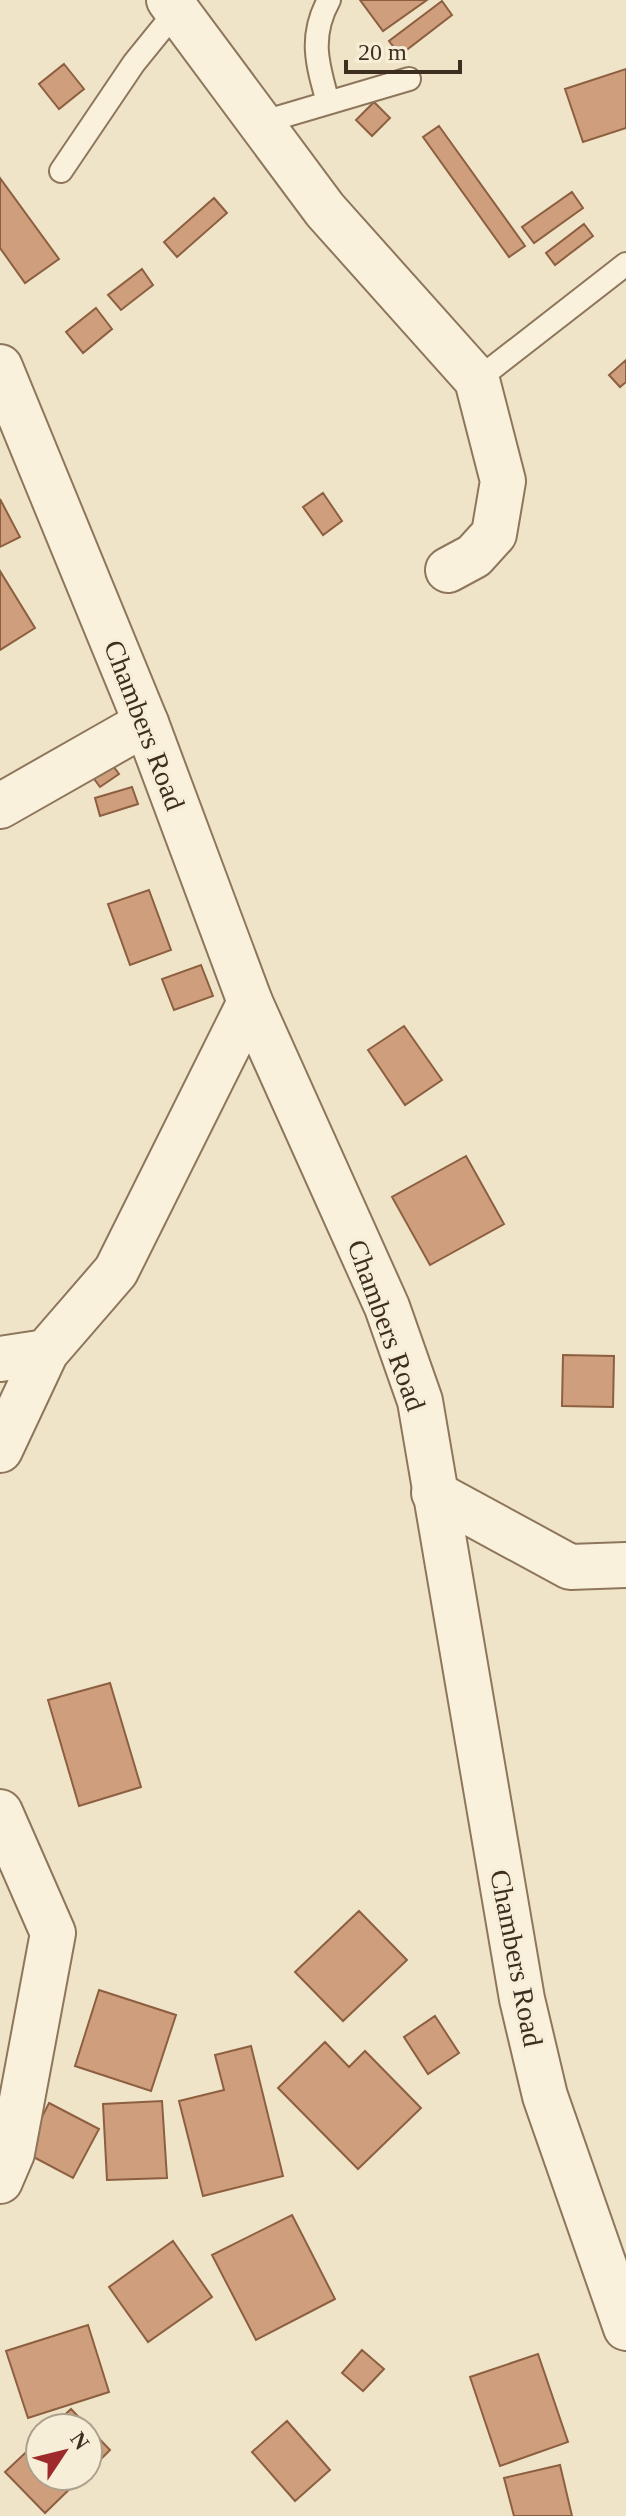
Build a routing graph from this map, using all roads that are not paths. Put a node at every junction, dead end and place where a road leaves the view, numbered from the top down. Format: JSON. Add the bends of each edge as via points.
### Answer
{"nodes":[{"id":1,"x":329,"y":0,"type":"edge"},
{"id":2,"x":173,"y":5,"type":"edge"},
{"id":3,"x":409,"y":79,"type":"dead end"},
{"id":4,"x":328,"y":102,"type":"junction"},
{"id":5,"x":260,"y":123,"type":"junction"},
{"id":6,"x":61,"y":171,"type":"dead end"},
{"id":7,"x":626,"y":264,"type":"edge"},
{"id":8,"x":0,"y":367,"type":"edge"},
{"id":9,"x":477,"y":380,"type":"junction"},
{"id":10,"x":448,"y":570,"type":"dead end"},
{"id":11,"x":146,"y":723,"type":"junction"},
{"id":12,"x":0,"y":806,"type":"edge"},
{"id":13,"x":250,"y":1002,"type":"junction"},
{"id":14,"x":46,"y":1352,"type":"junction"},
{"id":15,"x":0,"y":1359,"type":"edge"},
{"id":16,"x":0,"y":1450,"type":"edge"},
{"id":17,"x":434,"y":1493,"type":"junction"},
{"id":18,"x":626,"y":1565,"type":"edge"},
{"id":19,"x":0,"y":1812,"type":"edge"},
{"id":20,"x":0,"y":2181,"type":"edge"},
{"id":21,"x":626,"y":2328,"type":"edge"}],
"edges":[{"from":1,"to":4,"type":"lane","via":[[317,21],[314,55]]},
{"from":2,"to":5,"type":"street"},
{"from":2,"to":6,"type":"lane"},
{"from":3,"to":4,"type":"lane"},
{"from":4,"to":5,"type":"lane"},
{"from":5,"to":9,"type":"street","via":[[325,210]]},
{"from":7,"to":9,"type":"lane"},
{"from":8,"to":11,"type":"street","name":"Chambers Road"},
{"from":9,"to":10,"type":"street","via":[[503,481],[494,534],[474,556]]},
{"from":11,"to":12,"type":"street"},
{"from":11,"to":13,"type":"street","name":"Chambers Road"},
{"from":13,"to":14,"type":"street","via":[[116,1271]]},
{"from":13,"to":17,"type":"street","name":"Chambers Road","via":[[387,1307],[420,1401]]},
{"from":14,"to":15,"type":"street"},
{"from":14,"to":16,"type":"street"},
{"from":17,"to":18,"type":"street","via":[[570,1567]]},
{"from":17,"to":21,"type":"street","name":"Chambers Road","via":[[522,1999],[545,2096]]},
{"from":19,"to":20,"type":"street","via":[[53,1933],[12,2153]]}]}
